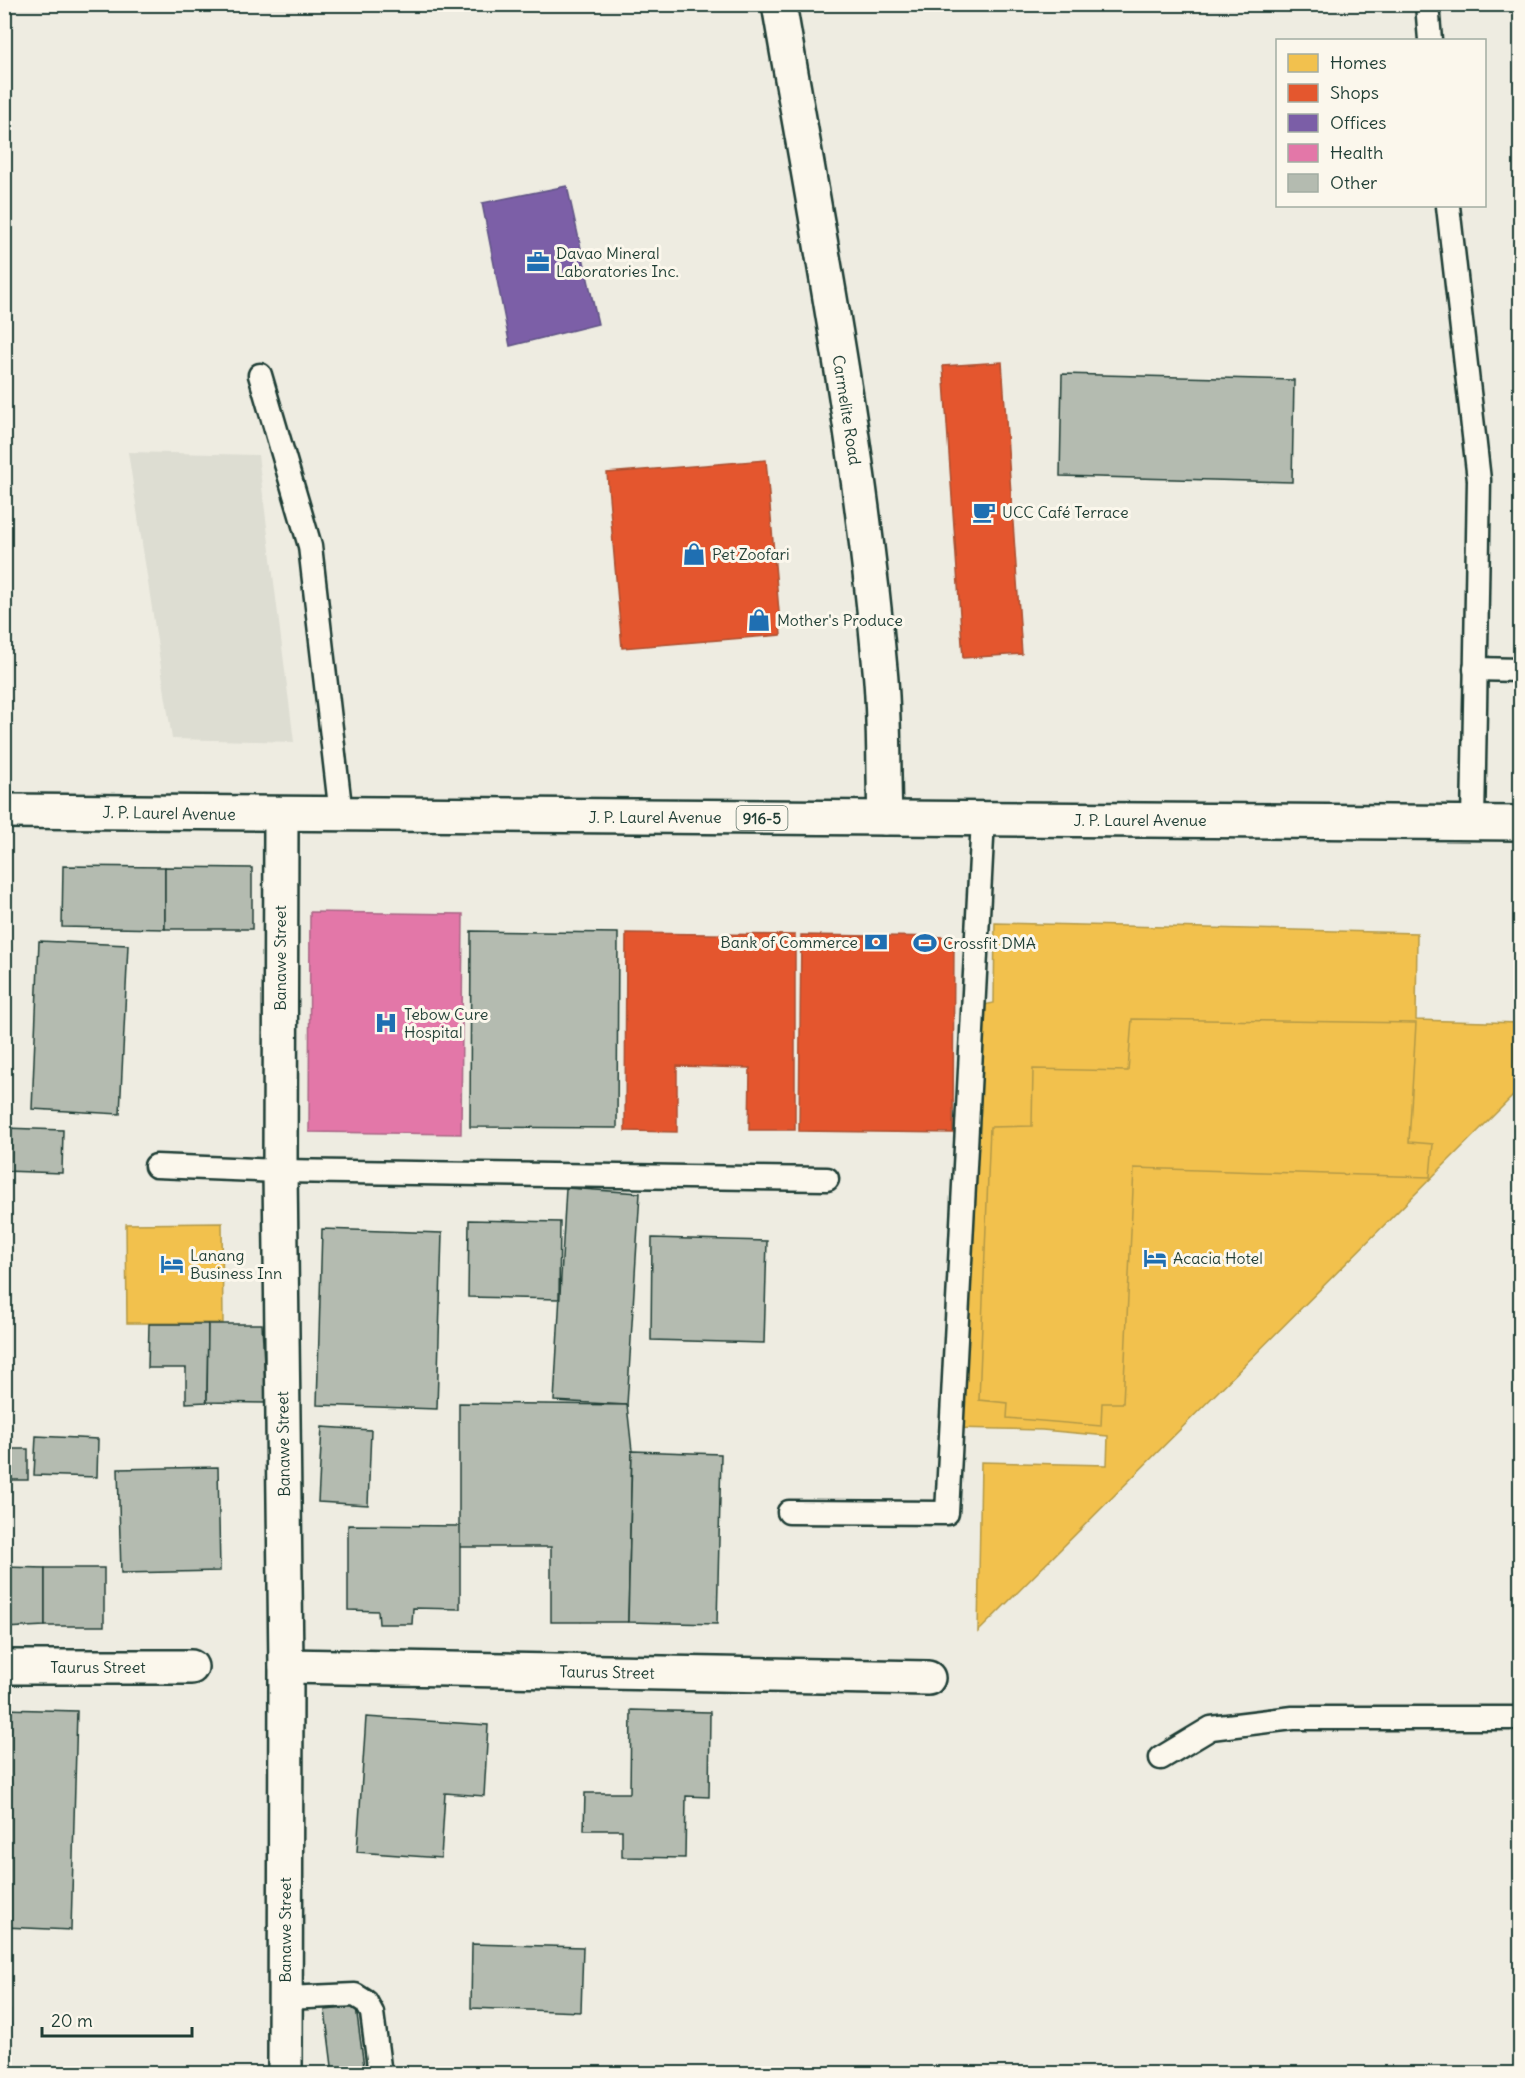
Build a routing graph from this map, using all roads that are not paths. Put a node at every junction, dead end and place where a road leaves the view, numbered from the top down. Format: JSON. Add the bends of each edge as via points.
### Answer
{"nodes":[{"id":1,"x":779,"y":4,"type":"edge"},
{"id":2,"x":1427,"y":4,"type":"edge"},
{"id":3,"x":1430,"y":39,"type":"edge"},
{"id":4,"x":1448,"y":207,"type":"edge"},
{"id":5,"x":261,"y":375,"type":"dead end"},
{"id":6,"x":1475,"y":669,"type":"junction"},
{"id":7,"x":1521,"y":670,"type":"edge"},
{"id":8,"x":4,"y":811,"type":"edge"},
{"id":9,"x":280,"y":814,"type":"junction"},
{"id":10,"x":341,"y":815,"type":"junction"},
{"id":11,"x":885,"y":818,"type":"junction"},
{"id":12,"x":983,"y":819,"type":"junction"},
{"id":13,"x":1473,"y":823,"type":"junction"},
{"id":14,"x":1521,"y":823,"type":"edge"},
{"id":15,"x":156,"y":1166,"type":"dead end"},
{"id":16,"x":280,"y":1171,"type":"junction"},
{"id":17,"x":827,"y":1179,"type":"dead end"},
{"id":18,"x":789,"y":1512,"type":"dead end"},
{"id":19,"x":286,"y":1666,"type":"junction"},
{"id":20,"x":4,"y":1667,"type":"edge"},
{"id":21,"x":191,"y":1667,"type":"dead end"},
{"id":22,"x":928,"y":1678,"type":"dead end"},
{"id":23,"x":1521,"y":1718,"type":"edge"},
{"id":24,"x":1161,"y":1758,"type":"dead end"},
{"id":25,"x":285,"y":1998,"type":"junction"},
{"id":26,"x":285,"y":2073,"type":"edge"},
{"id":27,"x":380,"y":2073,"type":"edge"}],
"edges":[{"from":1,"to":11,"type":"street","name":"Carmelite Road","via":[[853,436],[880,671]]},
{"from":2,"to":3,"type":"lane"},
{"from":4,"to":6,"type":"lane","via":[[1479,480]]},
{"from":5,"to":10,"type":"lane","via":[[310,546]]},
{"from":6,"to":7,"type":"lane"},
{"from":6,"to":13,"type":"lane"},
{"from":8,"to":9,"type":"street","name":"J. P. Laurel Avenue","number":"916-5"},
{"from":9,"to":10,"type":"street","name":"J. P. Laurel Avenue","number":"916-5"},
{"from":9,"to":16,"type":"street","name":"Banawe Street"},
{"from":10,"to":11,"type":"street","name":"J. P. Laurel Avenue","number":"916-5"},
{"from":11,"to":12,"type":"street","name":"J. P. Laurel Avenue","number":"916-5"},
{"from":12,"to":13,"type":"street","name":"J. P. Laurel Avenue","number":"916-5"},
{"from":12,"to":18,"type":"lane","via":[[947,1513]]},
{"from":13,"to":14,"type":"street","name":"J. P. Laurel Avenue","number":"916-5"},
{"from":15,"to":16,"type":"lane"},
{"from":16,"to":17,"type":"lane"},
{"from":16,"to":19,"type":"street","name":"Banawe Street"},
{"from":19,"to":22,"type":"street","name":"Taurus Street"},
{"from":19,"to":25,"type":"street","name":"Banawe Street"},
{"from":20,"to":21,"type":"street","name":"Taurus Street"},
{"from":23,"to":24,"type":"lane","via":[[1293,1718],[1211,1728]]},
{"from":25,"to":26,"type":"street","name":"Banawe Street"},
{"from":25,"to":27,"type":"lane","via":[[355,1995],[366,2002],[372,2013]]}]}
